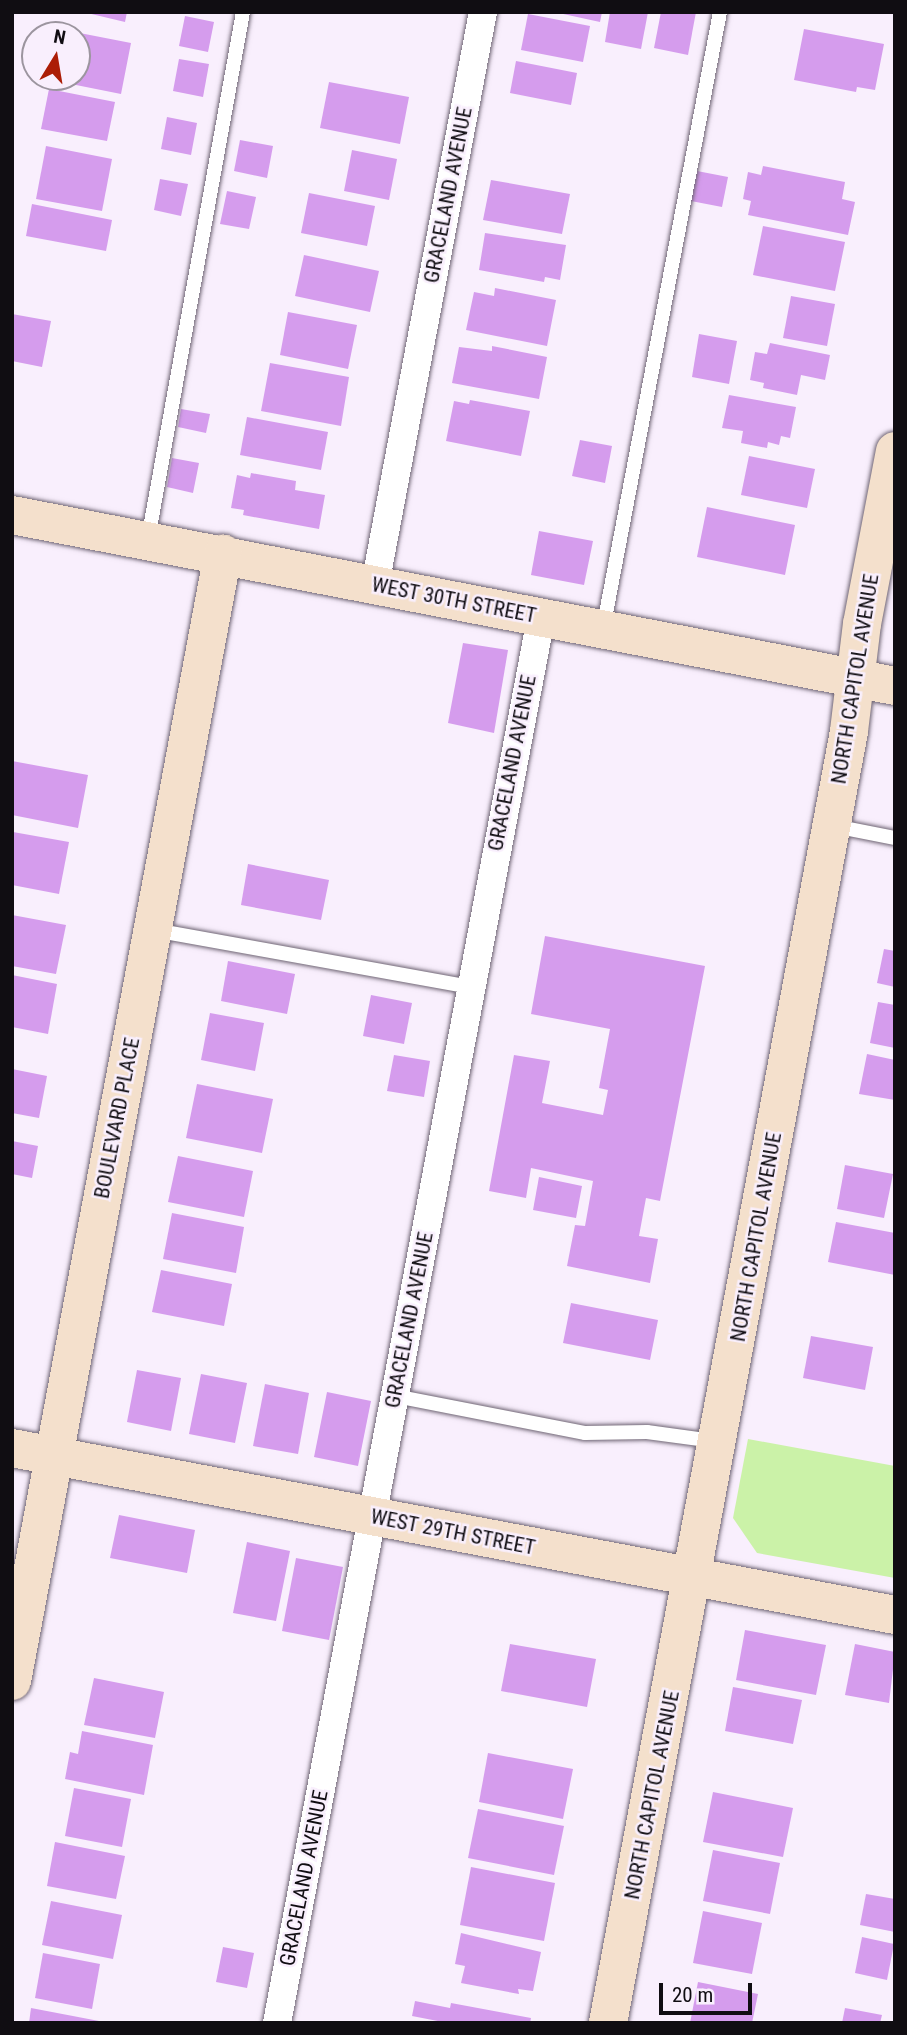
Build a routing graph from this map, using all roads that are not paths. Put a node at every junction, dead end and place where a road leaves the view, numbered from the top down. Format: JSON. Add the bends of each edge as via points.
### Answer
{"nodes":[{"id":1,"x":243,"y":12,"type":"edge"},
{"id":2,"x":483,"y":12,"type":"edge"},
{"id":3,"x":720,"y":12,"type":"edge"},
{"id":4,"x":895,"y":451,"type":"edge"},
{"id":5,"x":890,"y":506,"type":"edge"},
{"id":6,"x":12,"y":515,"type":"edge"},
{"id":7,"x":147,"y":540,"type":"junction"},
{"id":8,"x":223,"y":554,"type":"junction"},
{"id":9,"x":375,"y":585,"type":"junction"},
{"id":10,"x":541,"y":618,"type":"junction"},
{"id":11,"x":603,"y":630,"type":"junction"},
{"id":12,"x":855,"y":679,"type":"junction"},
{"id":13,"x":895,"y":686,"type":"edge"},
{"id":14,"x":831,"y":825,"type":"junction"},
{"id":15,"x":895,"y":838,"type":"edge"},
{"id":16,"x":152,"y":930,"type":"junction"},
{"id":17,"x":470,"y":987,"type":"junction"},
{"id":18,"x":395,"y":1396,"type":"junction"},
{"id":19,"x":719,"y":1442,"type":"junction"},
{"id":20,"x":12,"y":1447,"type":"edge"},
{"id":21,"x":54,"y":1456,"type":"junction"},
{"id":22,"x":372,"y":1516,"type":"junction"},
{"id":23,"x":693,"y":1579,"type":"junction"},
{"id":24,"x":895,"y":1615,"type":"edge"},
{"id":25,"x":12,"y":1681,"type":"edge"},
{"id":26,"x":276,"y":2023,"type":"edge"},
{"id":27,"x":608,"y":2023,"type":"edge"}],
"edges":[{"from":1,"to":7,"type":"lane"},
{"from":2,"to":9,"type":"street","name":"GRACELAND AVENUE"},
{"from":3,"to":11,"type":"lane"},
{"from":4,"to":5,"type":"main road","name":"NORTH CAPITOL AVENUE"},
{"from":5,"to":12,"type":"main road","name":"NORTH CAPITOL AVENUE"},
{"from":6,"to":7,"type":"main road","name":"WEST 30TH STREET"},
{"from":7,"to":8,"type":"main road","name":"WEST 30TH STREET"},
{"from":8,"to":9,"type":"main road","name":"WEST 30TH STREET"},
{"from":8,"to":16,"type":"main road","name":"BOULEVARD PLACE"},
{"from":9,"to":10,"type":"main road","name":"WEST 30TH STREET"},
{"from":10,"to":11,"type":"main road","name":"WEST 30TH STREET"},
{"from":10,"to":17,"type":"street","name":"GRACELAND AVENUE"},
{"from":11,"to":12,"type":"main road","name":"WEST 30TH STREET"},
{"from":12,"to":13,"type":"main road","name":"WEST 30TH STREET"},
{"from":12,"to":14,"type":"main road","name":"NORTH CAPITOL AVENUE"},
{"from":14,"to":15,"type":"lane"},
{"from":14,"to":19,"type":"main road","name":"NORTH CAPITOL AVENUE"},
{"from":16,"to":17,"type":"lane"},
{"from":16,"to":21,"type":"main road","name":"BOULEVARD PLACE"},
{"from":17,"to":18,"type":"street","name":"GRACELAND AVENUE"},
{"from":18,"to":19,"type":"lane","via":[[585,1433],[659,1433]]},
{"from":18,"to":22,"type":"street","name":"GRACELAND AVENUE"},
{"from":19,"to":23,"type":"main road","name":"NORTH CAPITOL AVENUE"},
{"from":20,"to":21,"type":"main road","name":"WEST 29TH STREET"},
{"from":21,"to":22,"type":"main road","name":"WEST 29TH STREET"},
{"from":21,"to":25,"type":"main road","name":"BOULEVARD PLACE"},
{"from":22,"to":23,"type":"main road","name":"WEST 29TH STREET"},
{"from":22,"to":26,"type":"street","name":"GRACELAND AVENUE"},
{"from":23,"to":24,"type":"main road","name":"WEST 29TH STREET"},
{"from":23,"to":27,"type":"main road","name":"NORTH CAPITOL AVENUE"}]}
